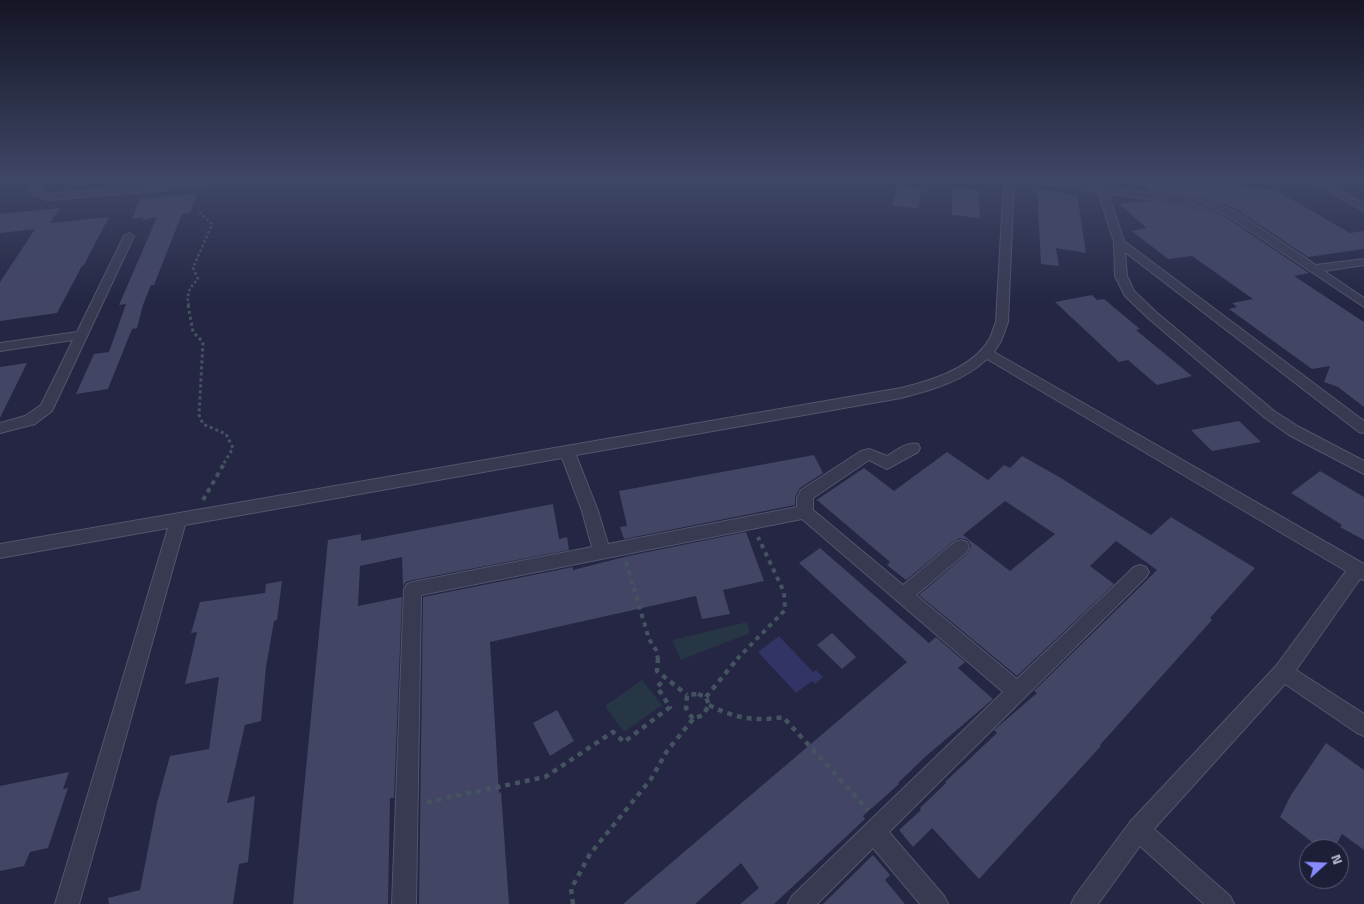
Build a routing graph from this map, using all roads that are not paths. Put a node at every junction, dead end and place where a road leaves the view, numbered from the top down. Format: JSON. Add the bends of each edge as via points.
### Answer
{"nodes":[{"id":1,"x":1007,"y":222,"type":"edge"},
{"id":2,"x":1113,"y":222,"type":"edge"},
{"id":3,"x":1244,"y":222,"type":"edge"},
{"id":4,"x":129,"y":236,"type":"dead end"},
{"id":5,"x":1119,"y":242,"type":"junction"},
{"id":6,"x":1364,"y":262,"type":"edge"},
{"id":7,"x":1313,"y":269,"type":"junction"},
{"id":8,"x":1364,"y":303,"type":"edge"},
{"id":9,"x":83,"y":336,"type":"junction"},
{"id":10,"x":0,"y":347,"type":"edge"},
{"id":11,"x":985,"y":352,"type":"junction"},
{"id":12,"x":0,"y":428,"type":"edge"},
{"id":13,"x":1364,"y":428,"type":"edge"},
{"id":14,"x":913,"y":448,"type":"dead end"},
{"id":15,"x":567,"y":451,"type":"junction"},
{"id":16,"x":1364,"y":468,"type":"edge"},
{"id":17,"x":805,"y":512,"type":"junction"},
{"id":18,"x":185,"y":518,"type":"junction"},
{"id":19,"x":961,"y":547,"type":"dead end"},
{"id":20,"x":0,"y":551,"type":"edge"},
{"id":21,"x":602,"y":551,"type":"junction"},
{"id":22,"x":1360,"y":571,"type":"edge"},
{"id":23,"x":1140,"y":572,"type":"dead end"},
{"id":24,"x":903,"y":595,"type":"junction"},
{"id":25,"x":1283,"y":672,"type":"junction"},
{"id":26,"x":1016,"y":692,"type":"junction"},
{"id":27,"x":1364,"y":726,"type":"edge"},
{"id":28,"x":878,"y":828,"type":"junction"},
{"id":29,"x":1138,"y":830,"type":"junction"},
{"id":30,"x":67,"y":904,"type":"edge"},
{"id":31,"x":404,"y":904,"type":"edge"},
{"id":32,"x":800,"y":904,"type":"edge"},
{"id":33,"x":936,"y":904,"type":"edge"},
{"id":34,"x":1083,"y":904,"type":"edge"},
{"id":35,"x":1222,"y":904,"type":"edge"}],
"edges":[{"from":1,"to":11,"type":"street","via":[[1002,322],[995,340]]},
{"from":2,"to":5,"type":"street"},
{"from":3,"to":7,"type":"street"},
{"from":4,"to":9,"type":"street"},
{"from":5,"to":13,"type":"street"},
{"from":5,"to":16,"type":"street","via":[[1120,276],[1129,293],[1152,315],[1269,414],[1294,432]]},
{"from":6,"to":7,"type":"street"},
{"from":7,"to":8,"type":"street"},
{"from":9,"to":10,"type":"street"},
{"from":9,"to":12,"type":"street","via":[[48,408],[30,420]]},
{"from":11,"to":15,"type":"street","via":[[963,370],[925,387]]},
{"from":11,"to":22,"type":"street"},
{"from":14,"to":17,"type":"street","via":[[887,462],[866,454],[807,494]]},
{"from":15,"to":18,"type":"street"},
{"from":15,"to":21,"type":"street"},
{"from":17,"to":21,"type":"street"},
{"from":17,"to":24,"type":"street"},
{"from":18,"to":20,"type":"street"},
{"from":18,"to":30,"type":"street"},
{"from":19,"to":24,"type":"street"},
{"from":21,"to":31,"type":"street","via":[[413,589]]},
{"from":22,"to":25,"type":"street"},
{"from":23,"to":26,"type":"street"},
{"from":24,"to":26,"type":"street"},
{"from":25,"to":27,"type":"street"},
{"from":25,"to":29,"type":"street"},
{"from":26,"to":28,"type":"street"},
{"from":28,"to":32,"type":"street"},
{"from":28,"to":33,"type":"street"},
{"from":29,"to":34,"type":"street"},
{"from":29,"to":35,"type":"street"}]}
